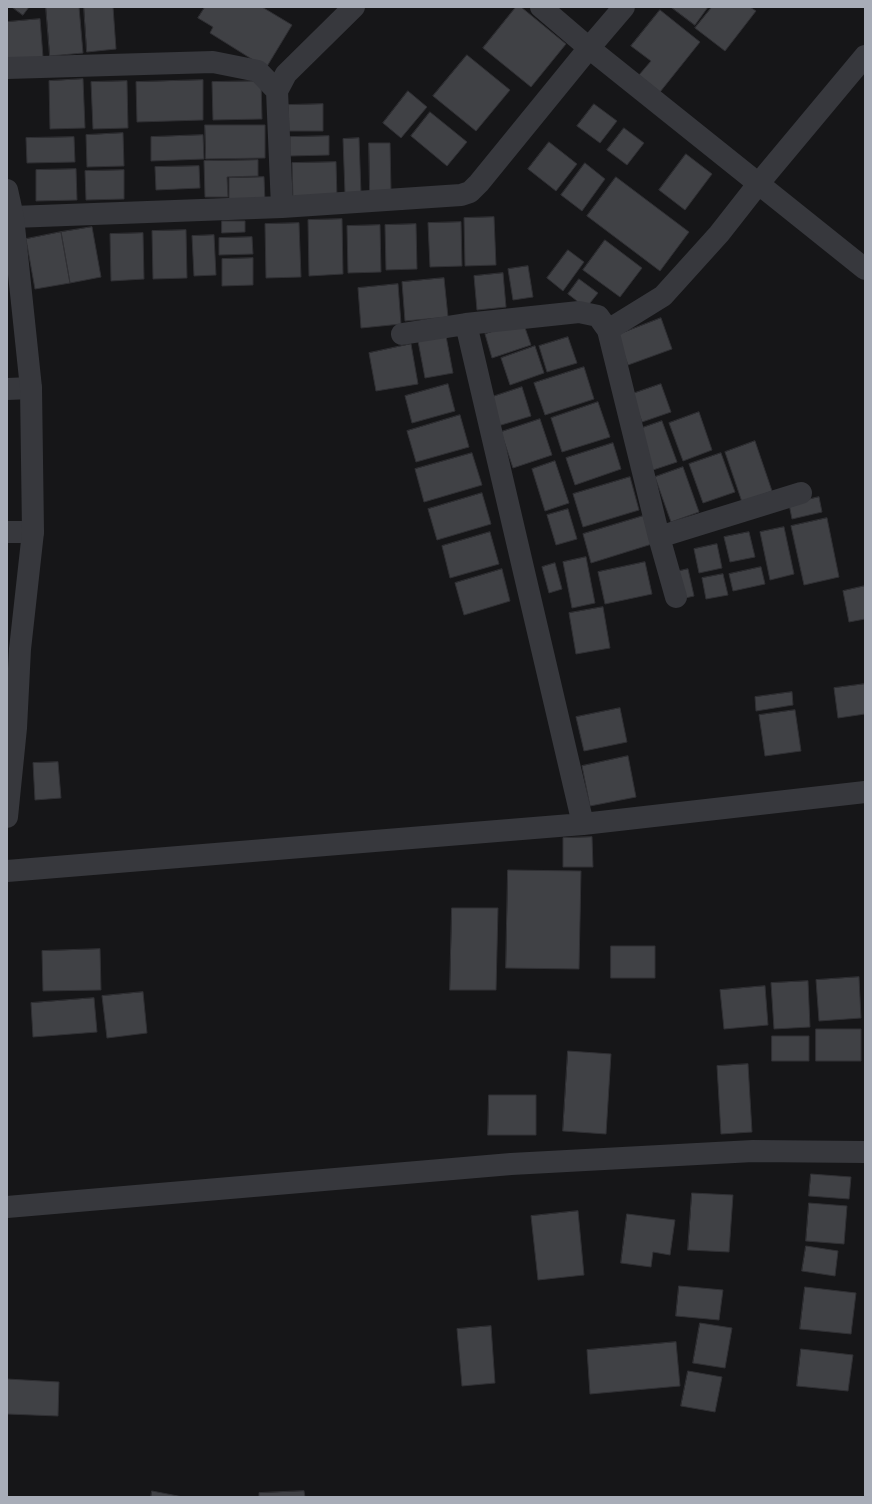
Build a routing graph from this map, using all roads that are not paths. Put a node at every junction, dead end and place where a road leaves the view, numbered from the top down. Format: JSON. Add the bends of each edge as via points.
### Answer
{"nodes":[{"id":1,"x":354,"y":7,"type":"edge"},
{"id":2,"x":541,"y":7,"type":"edge"},
{"id":3,"x":624,"y":7,"type":"edge"},
{"id":4,"x":589,"y":48,"type":"junction"},
{"id":5,"x":865,"y":56,"type":"edge"},
{"id":6,"x":7,"y":68,"type":"edge"},
{"id":7,"x":277,"y":91,"type":"junction"},
{"id":8,"x":759,"y":183,"type":"junction"},
{"id":9,"x":7,"y":190,"type":"edge"},
{"id":10,"x":282,"y":207,"type":"junction"},
{"id":11,"x":12,"y":217,"type":"junction"},
{"id":12,"x":865,"y":269,"type":"edge"},
{"id":13,"x":466,"y":324,"type":"junction"},
{"id":14,"x":608,"y":330,"type":"junction"},
{"id":15,"x":402,"y":334,"type":"dead end"},
{"id":16,"x":31,"y":388,"type":"junction"},
{"id":17,"x":7,"y":389,"type":"edge"},
{"id":18,"x":801,"y":492,"type":"dead end"},
{"id":19,"x":7,"y":532,"type":"edge"},
{"id":20,"x":33,"y":532,"type":"junction"},
{"id":21,"x":659,"y":537,"type":"junction"},
{"id":22,"x":676,"y":597,"type":"dead end"},
{"id":23,"x":13,"y":648,"type":"edge"},
{"id":24,"x":12,"y":728,"type":"edge"},
{"id":25,"x":865,"y":792,"type":"edge"},
{"id":26,"x":7,"y":817,"type":"edge"},
{"id":27,"x":583,"y":824,"type":"junction"},
{"id":28,"x":7,"y":871,"type":"edge"},
{"id":29,"x":865,"y":1152,"type":"edge"},
{"id":30,"x":7,"y":1207,"type":"edge"}],
"edges":[{"from":1,"to":7,"type":"street","via":[[286,74]]},
{"from":2,"to":4,"type":"street"},
{"from":3,"to":4,"type":"street"},
{"from":4,"to":8,"type":"street"},
{"from":4,"to":10,"type":"street","via":[[470,192],[461,195]]},
{"from":5,"to":8,"type":"street"},
{"from":6,"to":7,"type":"street","via":[[213,62],[258,71]]},
{"from":7,"to":10,"type":"street"},
{"from":8,"to":12,"type":"street"},
{"from":8,"to":14,"type":"street","via":[[719,234],[663,296]]},
{"from":9,"to":11,"type":"street"},
{"from":10,"to":11,"type":"street"},
{"from":11,"to":16,"type":"street"},
{"from":13,"to":14,"type":"street","via":[[579,312],[598,316]]},
{"from":13,"to":15,"type":"street"},
{"from":13,"to":27,"type":"street"},
{"from":14,"to":21,"type":"street"},
{"from":16,"to":17,"type":"street"},
{"from":16,"to":20,"type":"street"},
{"from":18,"to":21,"type":"street"},
{"from":19,"to":20,"type":"street"},
{"from":20,"to":23,"type":"street"},
{"from":21,"to":22,"type":"street"},
{"from":23,"to":24,"type":"street"},
{"from":24,"to":26,"type":"street"},
{"from":25,"to":27,"type":"street"},
{"from":27,"to":28,"type":"street"},
{"from":29,"to":30,"type":"street","via":[[753,1151],[511,1164]]}]}
